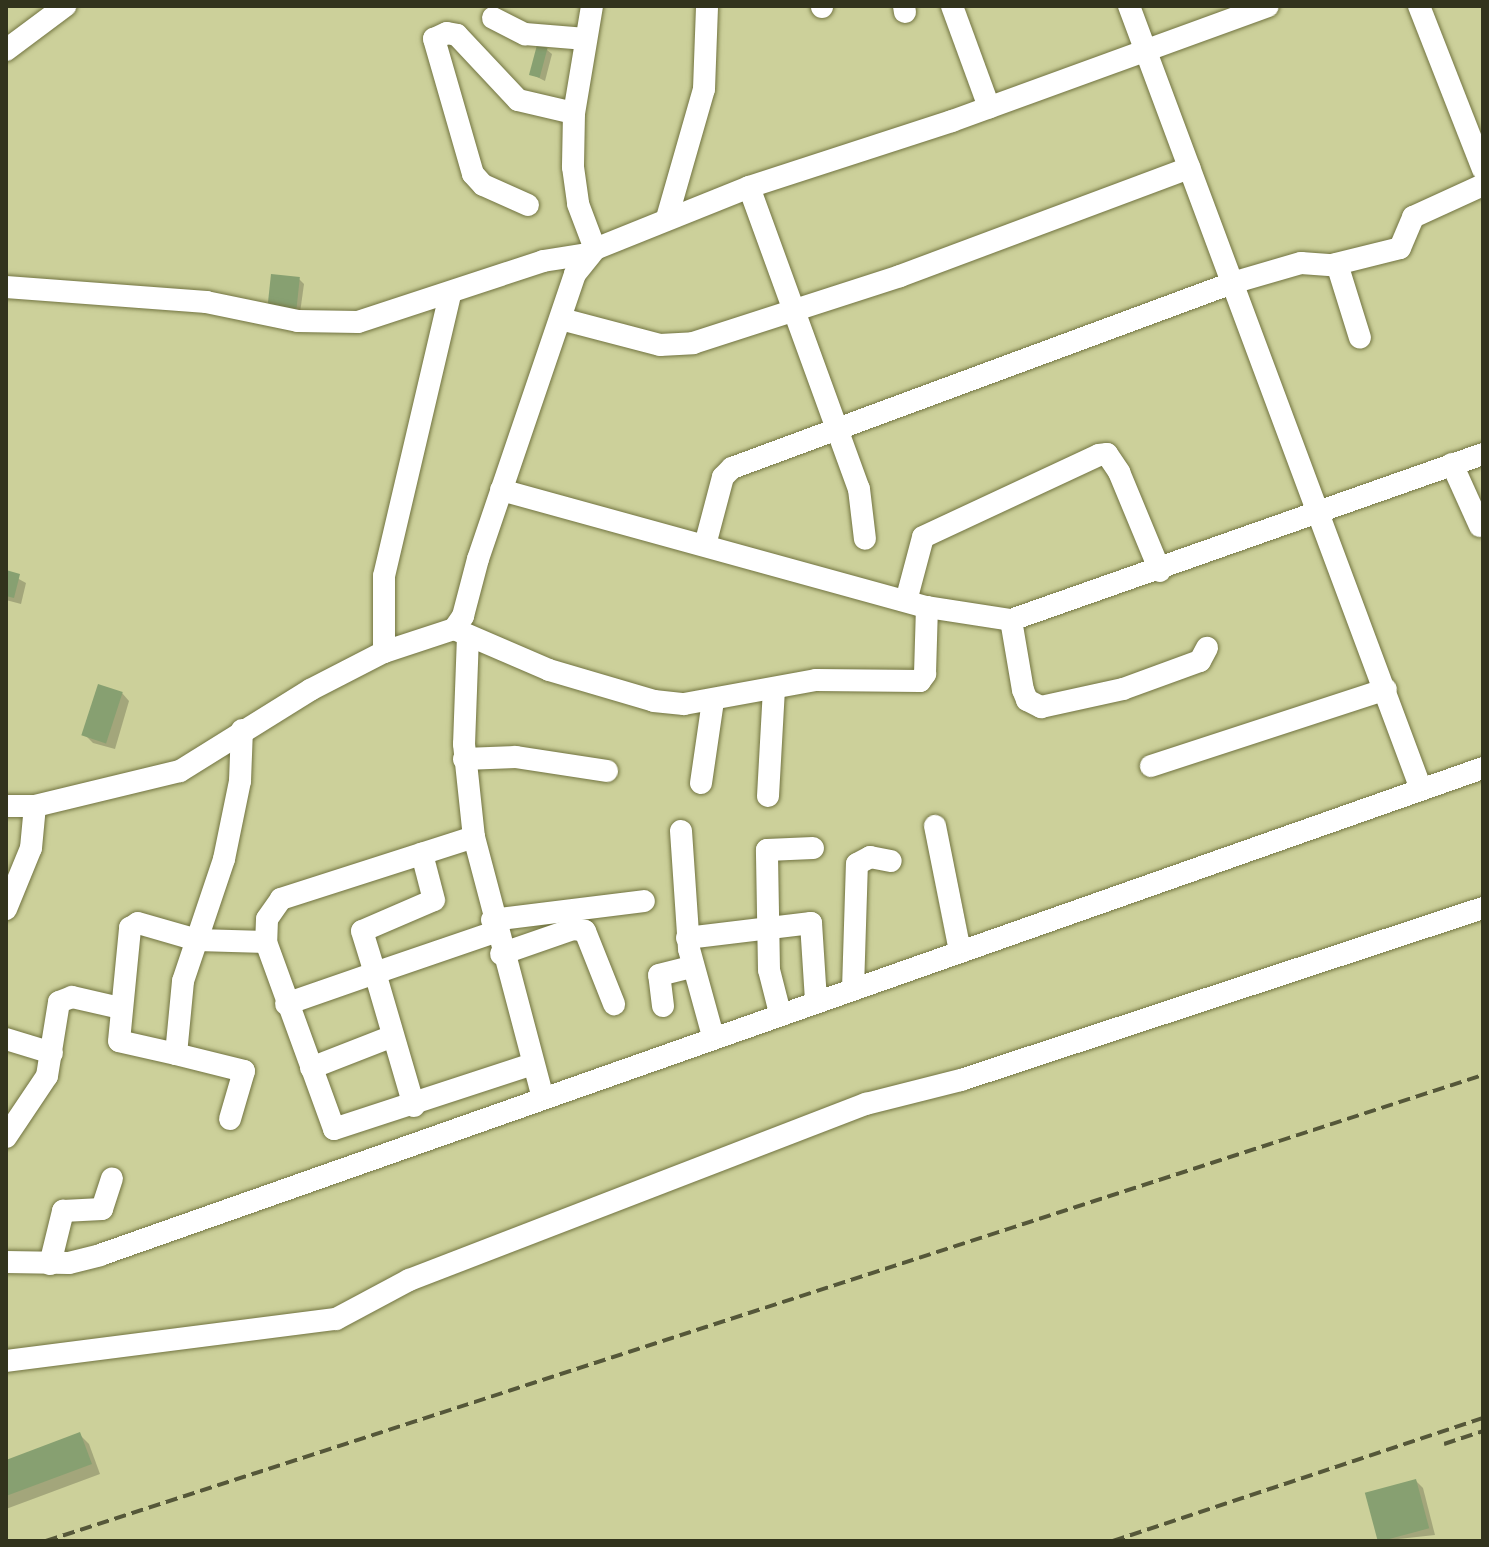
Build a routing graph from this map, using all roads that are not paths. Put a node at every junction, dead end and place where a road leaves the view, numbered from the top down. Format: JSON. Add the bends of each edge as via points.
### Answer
{"nodes":[{"id":1,"x":65,"y":6,"type":"edge"},
{"id":2,"x":592,"y":6,"type":"edge"},
{"id":3,"x":707,"y":6,"type":"edge"},
{"id":4,"x":952,"y":6,"type":"edge"},
{"id":5,"x":1129,"y":6,"type":"edge"},
{"id":6,"x":1268,"y":6,"type":"edge"},
{"id":7,"x":1419,"y":6,"type":"edge"},
{"id":8,"x":494,"y":12,"type":"edge"},
{"id":9,"x":586,"y":39,"type":"junction"},
{"id":10,"x":6,"y":50,"type":"edge"},
{"id":11,"x":1145,"y":52,"type":"junction"},
{"id":12,"x":475,"y":57,"type":"junction"},
{"id":13,"x":989,"y":107,"type":"junction"},
{"id":14,"x":574,"y":113,"type":"junction"},
{"id":15,"x":1189,"y":168,"type":"junction"},
{"id":16,"x":1483,"y":169,"type":"edge"},
{"id":17,"x":1483,"y":185,"type":"edge"},
{"id":18,"x":749,"y":187,"type":"junction"},
{"id":19,"x":528,"y":205,"type":"dead end"},
{"id":20,"x":667,"y":218,"type":"junction"},
{"id":21,"x":592,"y":252,"type":"junction"},
{"id":22,"x":1337,"y":264,"type":"junction"},
{"id":23,"x":1232,"y":283,"type":"junction"},
{"id":24,"x":6,"y":287,"type":"edge"},
{"id":25,"x":450,"y":294,"type":"junction"},
{"id":26,"x":795,"y":312,"type":"junction"},
{"id":27,"x":561,"y":319,"type":"junction"},
{"id":28,"x":1360,"y":338,"type":"dead end"},
{"id":29,"x":837,"y":430,"type":"junction"},
{"id":30,"x":1483,"y":454,"type":"edge"},
{"id":31,"x":1452,"y":464,"type":"junction"},
{"id":32,"x":501,"y":490,"type":"junction"},
{"id":33,"x":1320,"y":511,"type":"junction"},
{"id":34,"x":1480,"y":526,"type":"dead end"},
{"id":35,"x":865,"y":539,"type":"dead end"},
{"id":36,"x":705,"y":545,"type":"junction"},
{"id":37,"x":1160,"y":571,"type":"junction"},
{"id":38,"x":916,"y":604,"type":"junction"},
{"id":39,"x":1011,"y":620,"type":"junction"},
{"id":40,"x":461,"y":633,"type":"junction"},
{"id":41,"x":1207,"y":648,"type":"dead end"},
{"id":42,"x":384,"y":652,"type":"junction"},
{"id":43,"x":774,"y":688,"type":"junction"},
{"id":44,"x":1386,"y":689,"type":"junction"},
{"id":45,"x":713,"y":701,"type":"junction"},
{"id":46,"x":242,"y":730,"type":"junction"},
{"id":47,"x":464,"y":759,"type":"junction"},
{"id":48,"x":1151,"y":766,"type":"dead end"},
{"id":49,"x":1483,"y":768,"type":"edge"},
{"id":50,"x":607,"y":771,"type":"dead end"},
{"id":51,"x":701,"y":783,"type":"dead end"},
{"id":52,"x":1421,"y":789,"type":"junction"},
{"id":53,"x":768,"y":796,"type":"dead end"},
{"id":54,"x":6,"y":806,"type":"edge"},
{"id":55,"x":35,"y":806,"type":"junction"},
{"id":56,"x":935,"y":826,"type":"dead end"},
{"id":57,"x":681,"y":831,"type":"dead end"},
{"id":58,"x":474,"y":837,"type":"junction"},
{"id":59,"x":813,"y":848,"type":"dead end"},
{"id":60,"x":422,"y":854,"type":"junction"},
{"id":61,"x":891,"y":861,"type":"dead end"},
{"id":62,"x":644,"y":901,"type":"dead end"},
{"id":63,"x":1483,"y":908,"type":"edge"},
{"id":64,"x":6,"y":909,"type":"edge"},
{"id":65,"x":494,"y":926,"type":"junction"},
{"id":66,"x":768,"y":927,"type":"junction"},
{"id":67,"x":687,"y":938,"type":"junction"},
{"id":68,"x":197,"y":940,"type":"junction"},
{"id":69,"x":266,"y":942,"type":"junction"},
{"id":70,"x":960,"y":951,"type":"junction"},
{"id":71,"x":501,"y":954,"type":"junction"},
{"id":72,"x":692,"y":967,"type":"junction"},
{"id":73,"x":375,"y":973,"type":"junction"},
{"id":74,"x":853,"y":989,"type":"junction"},
{"id":75,"x":816,"y":1001,"type":"junction"},
{"id":76,"x":286,"y":1004,"type":"junction"},
{"id":77,"x":614,"y":1004,"type":"dead end"},
{"id":78,"x":663,"y":1006,"type":"dead end"},
{"id":79,"x":120,"y":1008,"type":"junction"},
{"id":80,"x":780,"y":1013,"type":"junction"},
{"id":81,"x":393,"y":1036,"type":"junction"},
{"id":82,"x":713,"y":1036,"type":"junction"},
{"id":83,"x":6,"y":1039,"type":"edge"},
{"id":84,"x":52,"y":1053,"type":"junction"},
{"id":85,"x":176,"y":1054,"type":"junction"},
{"id":86,"x":533,"y":1064,"type":"junction"},
{"id":87,"x":311,"y":1068,"type":"junction"},
{"id":88,"x":542,"y":1095,"type":"junction"},
{"id":89,"x":414,"y":1106,"type":"junction"},
{"id":90,"x":230,"y":1119,"type":"dead end"},
{"id":91,"x":9,"y":1126,"type":"edge"},
{"id":92,"x":334,"y":1129,"type":"junction"},
{"id":93,"x":342,"y":1166,"type":"junction"},
{"id":94,"x":112,"y":1179,"type":"dead end"},
{"id":95,"x":6,"y":1262,"type":"edge"},
{"id":96,"x":50,"y":1264,"type":"junction"},
{"id":97,"x":6,"y":1361,"type":"edge"}],
"edges":[{"from":1,"to":10,"type":"street"},
{"from":2,"to":9,"type":"street"},
{"from":3,"to":20,"type":"street","via":[[704,89]]},
{"from":4,"to":13,"type":"street"},
{"from":5,"to":11,"type":"street"},
{"from":6,"to":11,"type":"street"},
{"from":7,"to":16,"type":"street"},
{"from":8,"to":9,"type":"street","via":[[525,34]]},
{"from":8,"to":12,"type":"street"},
{"from":9,"to":14,"type":"street"},
{"from":11,"to":13,"type":"street"},
{"from":11,"to":15,"type":"street"},
{"from":12,"to":14,"type":"street","via":[[518,100]]},
{"from":12,"to":19,"type":"street","via":[[453,34],[434,39],[473,174],[483,185]]},
{"from":13,"to":18,"type":"street"},
{"from":14,"to":21,"type":"street","via":[[578,204]]},
{"from":15,"to":23,"type":"street"},
{"from":15,"to":26,"type":"street"},
{"from":17,"to":22,"type":"street","via":[[1413,217],[1403,246]]},
{"from":18,"to":20,"type":"street"},
{"from":18,"to":26,"type":"street"},
{"from":20,"to":21,"type":"street"},
{"from":21,"to":25,"type":"street","via":[[543,261]]},
{"from":21,"to":27,"type":"street","via":[[575,274]]},
{"from":22,"to":23,"type":"street","via":[[1301,263]]},
{"from":22,"to":28,"type":"street"},
{"from":23,"to":29,"type":"street"},
{"from":23,"to":33,"type":"street"},
{"from":24,"to":25,"type":"street","via":[[206,302],[298,321],[343,322],[386,317]]},
{"from":25,"to":42,"type":"street","via":[[395,518],[381,613]]},
{"from":26,"to":27,"type":"street","via":[[672,346]]},
{"from":26,"to":29,"type":"street"},
{"from":27,"to":32,"type":"street"},
{"from":29,"to":35,"type":"street","via":[[859,489]]},
{"from":29,"to":36,"type":"street","via":[[732,468],[723,477]]},
{"from":30,"to":31,"type":"street"},
{"from":31,"to":33,"type":"street"},
{"from":31,"to":34,"type":"street"},
{"from":32,"to":36,"type":"street"},
{"from":32,"to":40,"type":"street"},
{"from":33,"to":37,"type":"street"},
{"from":33,"to":44,"type":"street"},
{"from":36,"to":38,"type":"street"},
{"from":37,"to":38,"type":"street","via":[[1119,472],[1107,454],[1099,455],[923,537]]},
{"from":37,"to":39,"type":"street"},
{"from":38,"to":39,"type":"street"},
{"from":38,"to":43,"type":"street","via":[[920,681],[816,680]]},
{"from":39,"to":41,"type":"street","via":[[1023,690],[1027,700],[1041,707],[1123,689],[1200,661]]},
{"from":40,"to":42,"type":"street"},
{"from":40,"to":45,"type":"street","via":[[613,690],[670,703]]},
{"from":40,"to":47,"type":"street"},
{"from":42,"to":46,"type":"street"},
{"from":43,"to":45,"type":"street"},
{"from":43,"to":53,"type":"street"},
{"from":44,"to":48,"type":"street"},
{"from":44,"to":52,"type":"street"},
{"from":45,"to":51,"type":"street"},
{"from":46,"to":55,"type":"street","via":[[180,771]]},
{"from":46,"to":68,"type":"street","via":[[240,781],[224,859]]},
{"from":47,"to":50,"type":"street","via":[[516,757]]},
{"from":47,"to":58,"type":"street"},
{"from":49,"to":52,"type":"street"},
{"from":52,"to":70,"type":"street"},
{"from":54,"to":55,"type":"street"},
{"from":55,"to":64,"type":"street","via":[[31,848]]},
{"from":56,"to":70,"type":"street"},
{"from":57,"to":67,"type":"street"},
{"from":58,"to":60,"type":"street"},
{"from":58,"to":65,"type":"street"},
{"from":59,"to":66,"type":"street","via":[[767,850]]},
{"from":60,"to":69,"type":"street","via":[[281,899],[267,919]]},
{"from":60,"to":73,"type":"street","via":[[436,896],[420,909],[363,928]]},
{"from":61,"to":74,"type":"street","via":[[870,857],[857,864]]},
{"from":62,"to":65,"type":"street"},
{"from":63,"to":97,"type":"street","via":[[961,1080],[866,1104],[409,1280],[336,1319]]},
{"from":65,"to":71,"type":"street"},
{"from":65,"to":73,"type":"street"},
{"from":66,"to":67,"type":"street"},
{"from":66,"to":75,"type":"street","via":[[811,923]]},
{"from":66,"to":80,"type":"street","via":[[769,970]]},
{"from":67,"to":72,"type":"street"},
{"from":68,"to":69,"type":"street"},
{"from":68,"to":79,"type":"street","via":[[134,924]]},
{"from":68,"to":85,"type":"street","via":[[183,981]]},
{"from":69,"to":76,"type":"street"},
{"from":70,"to":74,"type":"street"},
{"from":71,"to":77,"type":"street","via":[[573,929],[585,931]]},
{"from":71,"to":86,"type":"street"},
{"from":72,"to":78,"type":"street","via":[[659,975]]},
{"from":72,"to":82,"type":"street"},
{"from":73,"to":76,"type":"street"},
{"from":73,"to":81,"type":"street"},
{"from":74,"to":75,"type":"street"},
{"from":75,"to":80,"type":"street"},
{"from":76,"to":87,"type":"street"},
{"from":79,"to":84,"type":"street","via":[[72,997],[59,1002]]},
{"from":79,"to":85,"type":"street","via":[[117,1035],[122,1044]]},
{"from":80,"to":82,"type":"street"},
{"from":81,"to":87,"type":"street"},
{"from":81,"to":89,"type":"street"},
{"from":82,"to":88,"type":"street"},
{"from":83,"to":84,"type":"street"},
{"from":84,"to":91,"type":"street","via":[[43,1085]]},
{"from":85,"to":90,"type":"street","via":[[244,1071]]},
{"from":86,"to":88,"type":"street"},
{"from":86,"to":89,"type":"street"},
{"from":87,"to":92,"type":"street"},
{"from":88,"to":93,"type":"street"},
{"from":89,"to":92,"type":"street"},
{"from":92,"to":93,"type":"street"},
{"from":93,"to":96,"type":"street","via":[[100,1255]]},
{"from":94,"to":96,"type":"street","via":[[102,1209],[63,1211]]},
{"from":95,"to":96,"type":"street"}]}
